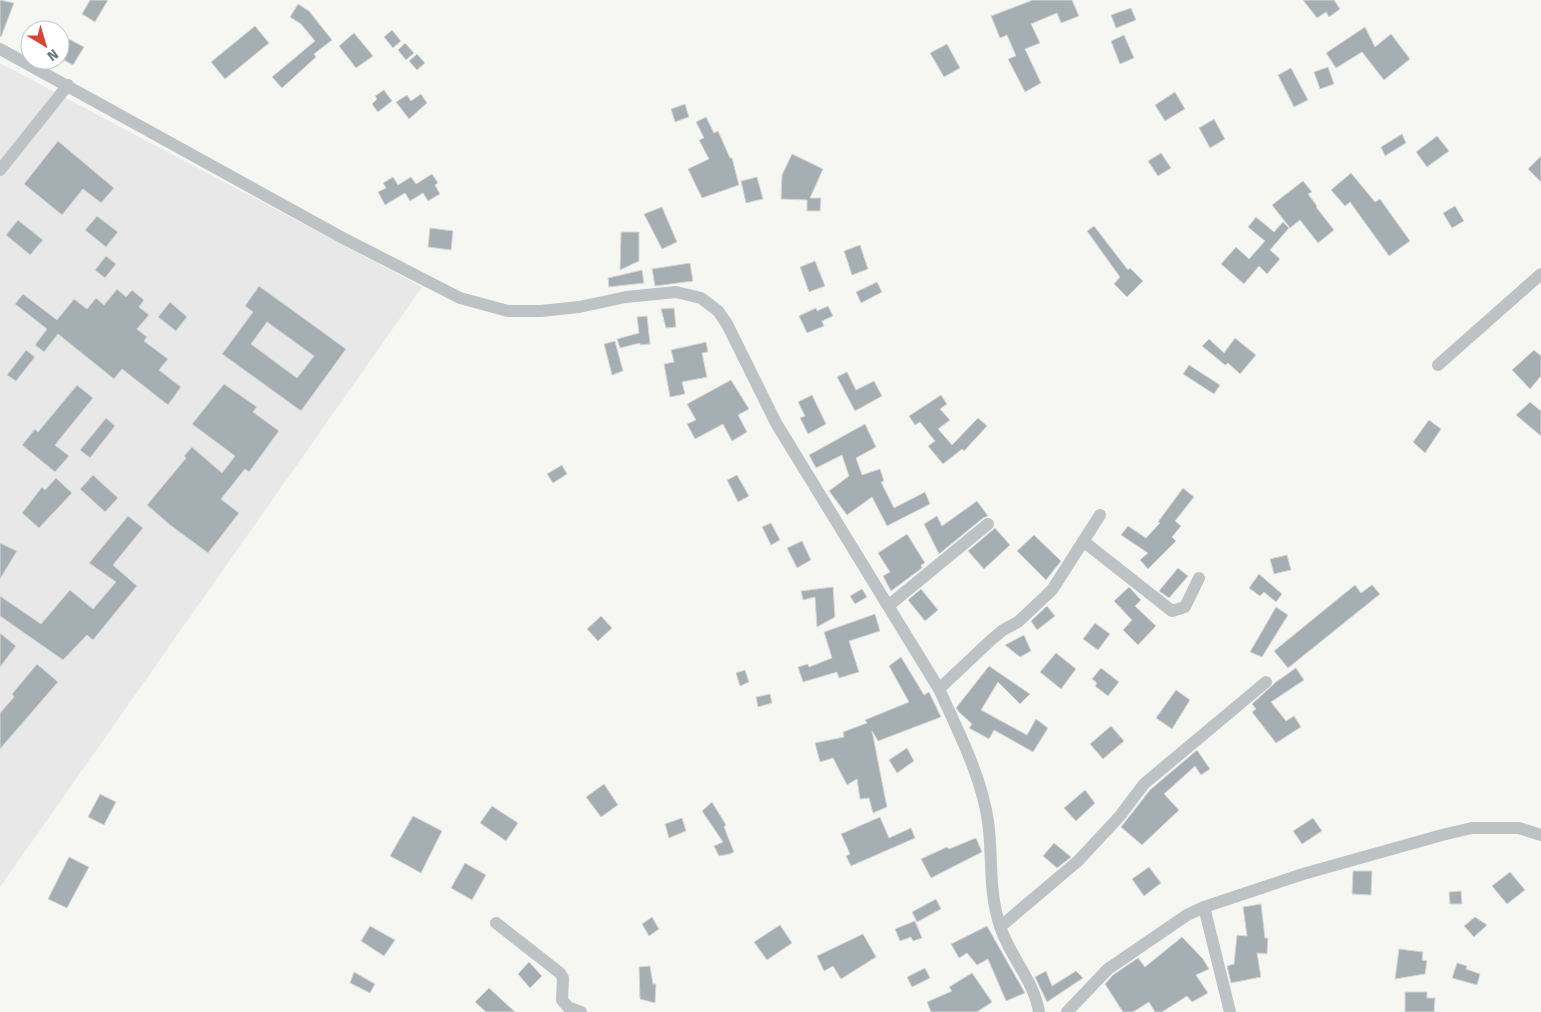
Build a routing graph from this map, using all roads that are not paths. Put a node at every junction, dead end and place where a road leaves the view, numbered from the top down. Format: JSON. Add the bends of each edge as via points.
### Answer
{"nodes":[{"id":1,"x":0,"y":48,"type":"edge"},
{"id":2,"x":68,"y":85,"type":"junction"},
{"id":3,"x":0,"y":170,"type":"edge"},
{"id":4,"x":1541,"y":274,"type":"edge"},
{"id":5,"x":1438,"y":365,"type":"dead end"},
{"id":6,"x":1100,"y":515,"type":"dead end"},
{"id":7,"x":988,"y":524,"type":"dead end"},
{"id":8,"x":1083,"y":540,"type":"junction"},
{"id":9,"x":1199,"y":578,"type":"dead end"},
{"id":10,"x":888,"y":606,"type":"junction"},
{"id":11,"x":1266,"y":682,"type":"dead end"},
{"id":12,"x":939,"y":689,"type":"junction"},
{"id":13,"x":1541,"y":835,"type":"edge"},
{"id":14,"x":1204,"y":907,"type":"junction"},
{"id":15,"x":496,"y":923,"type":"dead end"},
{"id":16,"x":1000,"y":927,"type":"junction"},
{"id":17,"x":581,"y":1012,"type":"edge"},
{"id":18,"x":1039,"y":1012,"type":"edge"},
{"id":19,"x":1066,"y":1012,"type":"edge"},
{"id":20,"x":1230,"y":1012,"type":"edge"}],
"edges":[{"from":1,"to":2,"type":"street"},
{"from":2,"to":3,"type":"street"},
{"from":2,"to":10,"type":"street","via":[[341,237],[460,298],[508,311],[579,307],[626,297],[676,292],[701,298],[718,311],[727,324],[776,423]]},
{"from":4,"to":5,"type":"street"},
{"from":6,"to":8,"type":"street"},
{"from":7,"to":10,"type":"street"},
{"from":8,"to":9,"type":"street","via":[[1172,611],[1180,610],[1186,604]]},
{"from":8,"to":12,"type":"street","via":[[1047,595],[1018,622],[991,640]]},
{"from":10,"to":12,"type":"street"},
{"from":11,"to":16,"type":"street","via":[[1144,784],[1078,861]]},
{"from":12,"to":16,"type":"street","via":[[980,789],[988,821],[992,897]]},
{"from":13,"to":14,"type":"street","via":[[1519,828],[1472,828],[1303,874]]},
{"from":14,"to":19,"type":"street","via":[[1187,915],[1108,969]]},
{"from":14,"to":20,"type":"street"},
{"from":15,"to":17,"type":"street","via":[[560,973],[563,978],[562,1000],[568,1007]]},
{"from":16,"to":18,"type":"street","via":[[1031,988]]}]}
